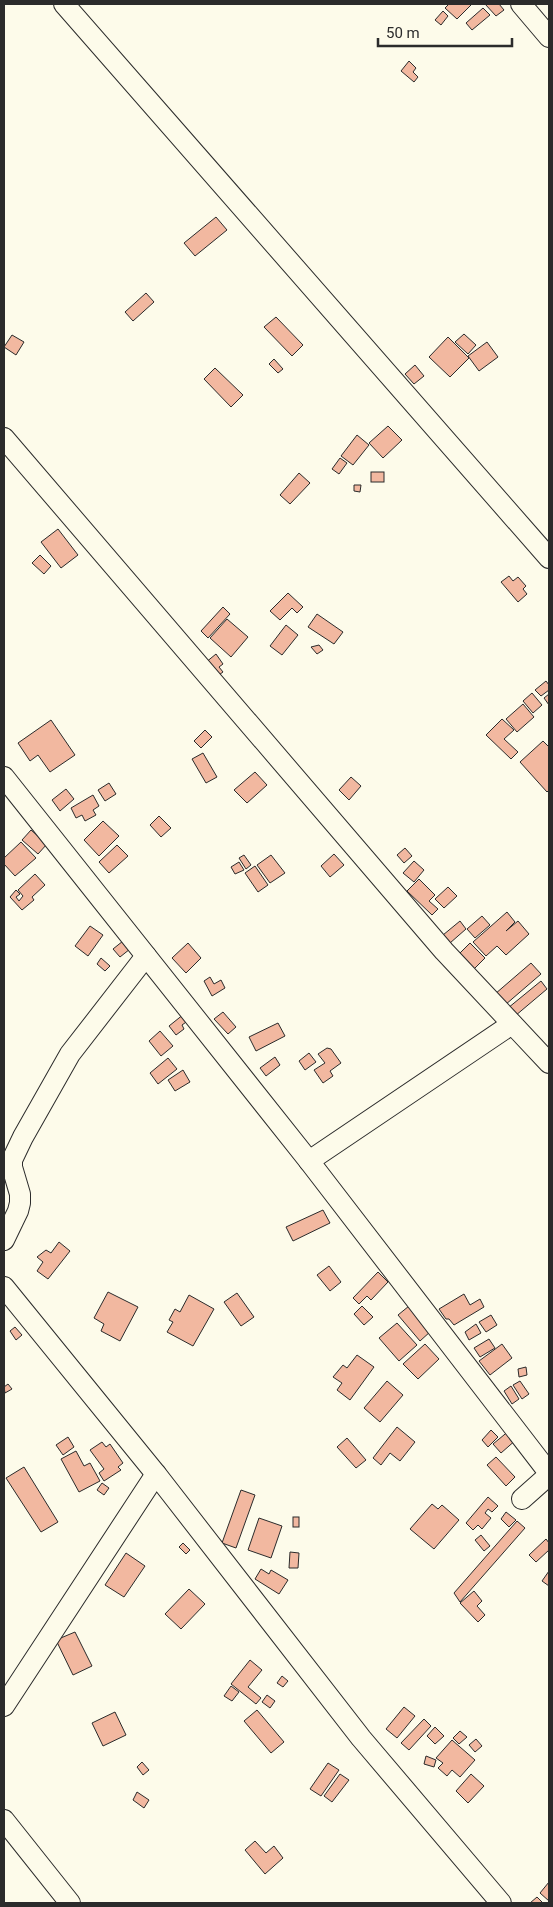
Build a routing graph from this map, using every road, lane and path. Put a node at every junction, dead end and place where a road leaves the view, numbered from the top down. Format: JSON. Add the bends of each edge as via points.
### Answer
{"nodes":[{"id":1,"x":64,"y":4,"type":"edge"},
{"id":2,"x":520,"y":4,"type":"edge"},
{"id":3,"x":549,"y":37,"type":"edge"},
{"id":4,"x":4,"y":438,"type":"edge"},
{"id":5,"x":549,"y":558,"type":"edge"},
{"id":6,"x":4,"y":777,"type":"edge"},
{"id":7,"x":146,"y":956,"type":"junction"},
{"id":8,"x":512,"y":1024,"type":"junction"},
{"id":9,"x":549,"y":1063,"type":"edge"},
{"id":10,"x":309,"y":1161,"type":"junction"},
{"id":11,"x":4,"y":1240,"type":"edge"},
{"id":12,"x":4,"y":1287,"type":"edge"},
{"id":13,"x":156,"y":1474,"type":"junction"},
{"id":14,"x":549,"y":1474,"type":"edge"},
{"id":15,"x":522,"y":1499,"type":"dead end"},
{"id":16,"x":4,"y":1706,"type":"edge"},
{"id":17,"x":4,"y":1820,"type":"edge"},
{"id":18,"x":70,"y":1903,"type":"edge"},
{"id":19,"x":501,"y":1903,"type":"edge"}],
"edges":[{"from":1,"to":5,"type":"street"},
{"from":2,"to":3,"type":"street"},
{"from":4,"to":8,"type":"street","via":[[444,951]]},
{"from":6,"to":7,"type":"street"},
{"from":7,"to":10,"type":"street"},
{"from":7,"to":11,"type":"street","via":[[70,1054],[23,1137],[12,1160],[20,1203]]},
{"from":8,"to":9,"type":"street"},
{"from":8,"to":10,"type":"street"},
{"from":10,"to":14,"type":"street"},
{"from":12,"to":13,"type":"street"},
{"from":13,"to":16,"type":"street"},
{"from":13,"to":19,"type":"street","via":[[361,1738]]},
{"from":14,"to":15,"type":"street"},
{"from":17,"to":18,"type":"street"}]}
